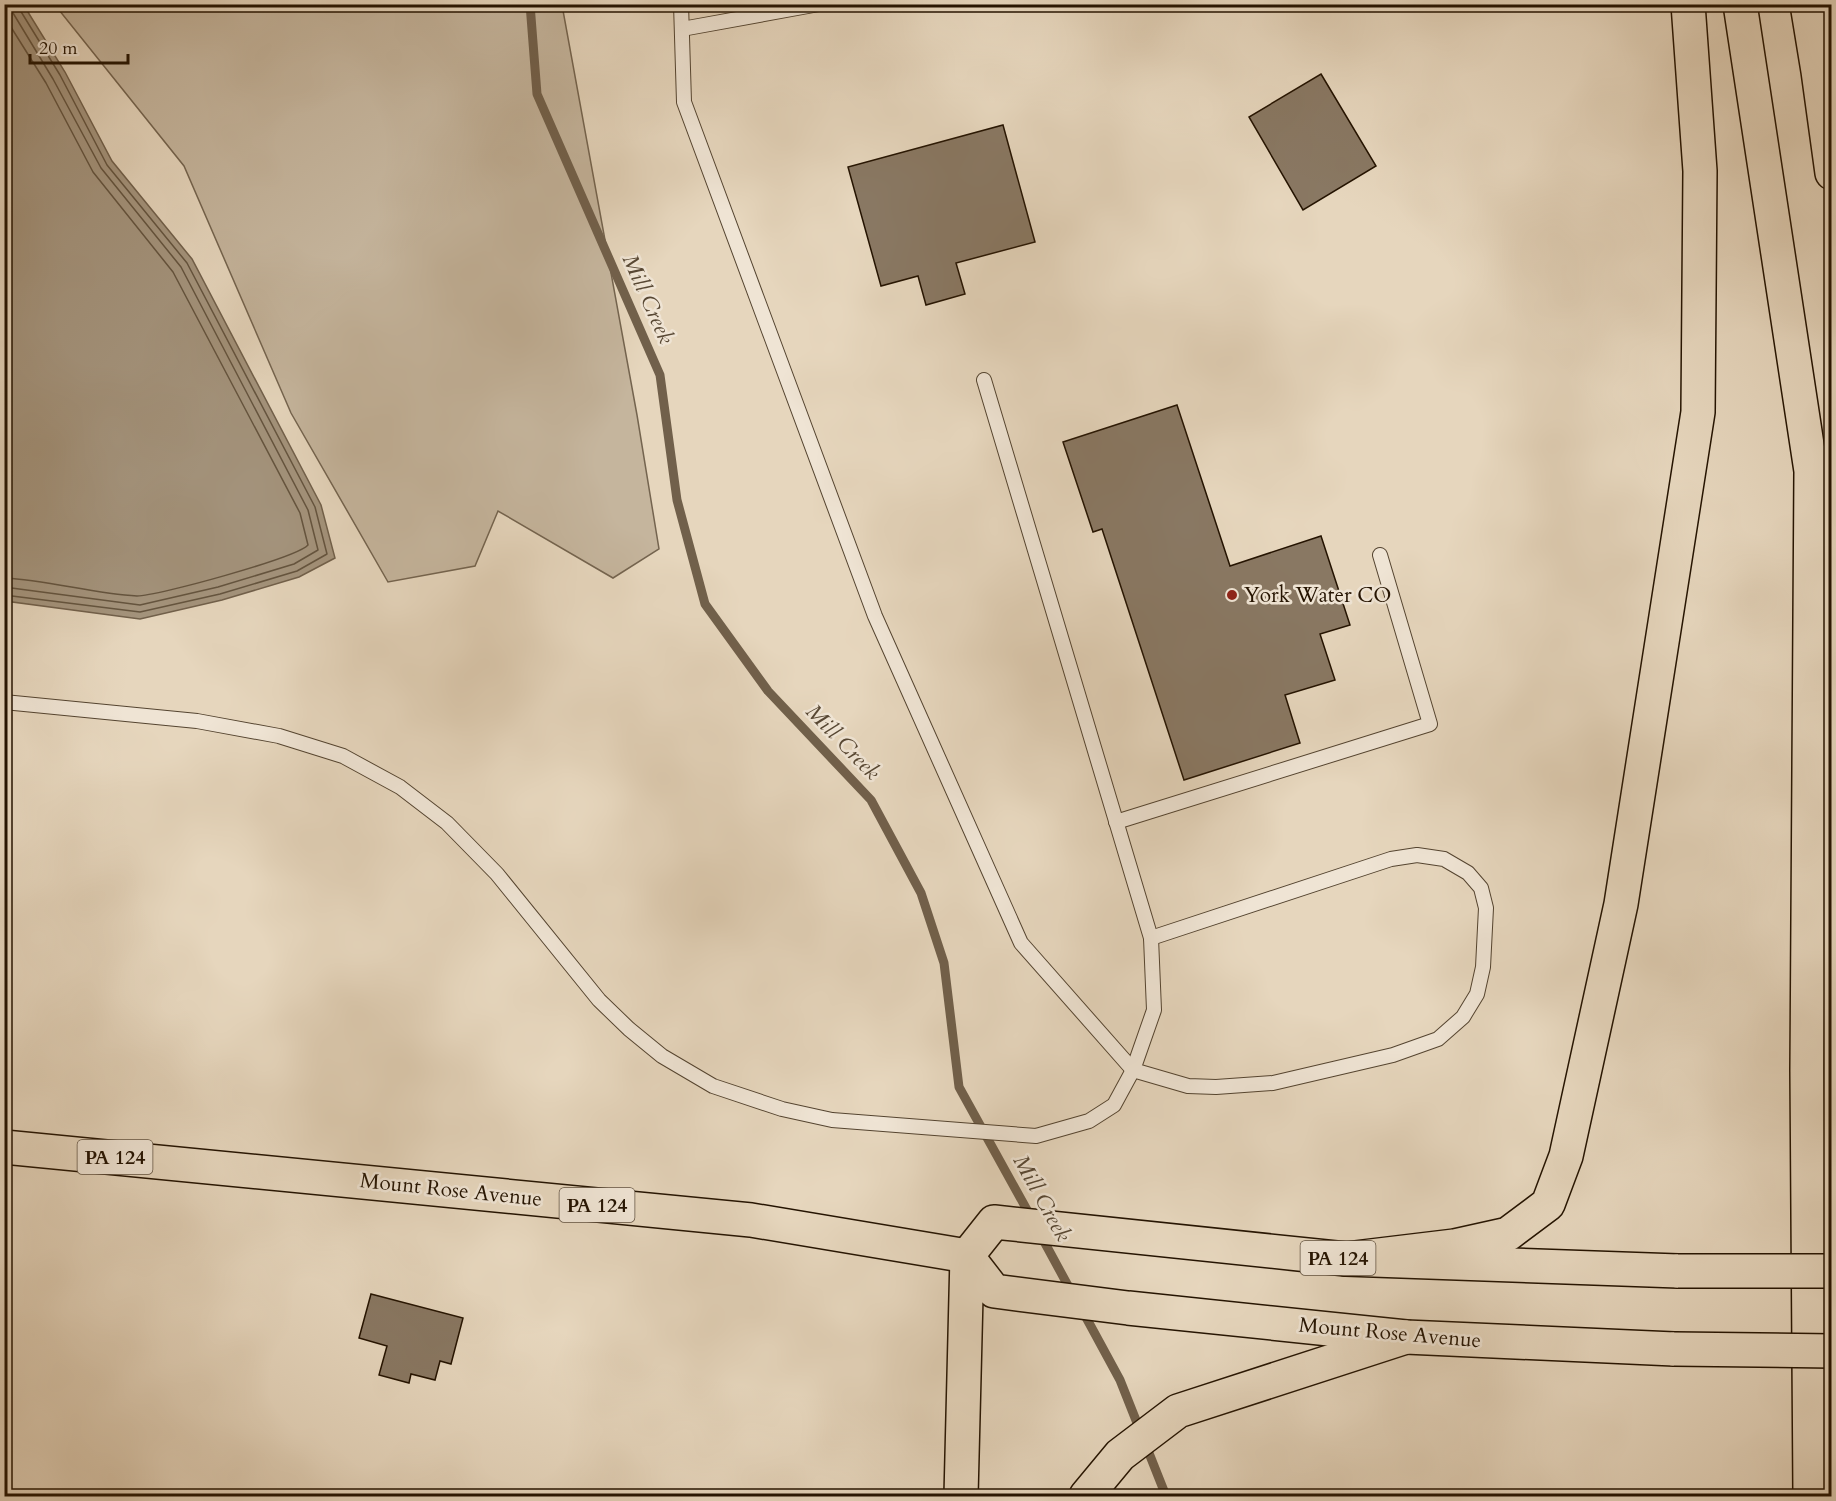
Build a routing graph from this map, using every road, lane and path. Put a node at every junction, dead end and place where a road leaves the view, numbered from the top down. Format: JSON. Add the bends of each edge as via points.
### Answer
{"nodes":[{"id":1,"x":681,"y":4,"type":"edge"},
{"id":2,"x":819,"y":4,"type":"edge"},
{"id":3,"x":1688,"y":4,"type":"edge"},
{"id":4,"x":1740,"y":4,"type":"edge"},
{"id":5,"x":1807,"y":4,"type":"edge"},
{"id":6,"x":682,"y":28,"type":"junction"},
{"id":7,"x":1832,"y":172,"type":"edge"},
{"id":8,"x":984,"y":380,"type":"dead end"},
{"id":9,"x":1380,"y":555,"type":"dead end"},
{"id":10,"x":4,"y":702,"type":"edge"},
{"id":11,"x":1116,"y":822,"type":"junction"},
{"id":12,"x":1150,"y":938,"type":"junction"},
{"id":13,"x":1133,"y":1070,"type":"junction"},
{"id":14,"x":4,"y":1147,"type":"edge"},
{"id":15,"x":967,"y":1256,"type":"junction"},
{"id":16,"x":1346,"y":1259,"type":"junction"},
{"id":17,"x":1832,"y":1271,"type":"edge"},
{"id":18,"x":1406,"y":1337,"type":"junction"},
{"id":19,"x":1832,"y":1351,"type":"edge"},
{"id":20,"x":960,"y":1497,"type":"edge"},
{"id":21,"x":1086,"y":1497,"type":"edge"},
{"id":22,"x":1810,"y":1497,"type":"edge"}],
"edges":[{"from":1,"to":6,"type":"lane"},
{"from":2,"to":6,"type":"lane"},
{"from":3,"to":16,"type":"main road","via":[[1700,171],[1698,412],[1621,904],[1566,1156],[1548,1204],[1508,1234],[1454,1246]]},
{"from":4,"to":22,"type":"main road","via":[[1811,471]]},
{"from":5,"to":7,"type":"main road"},
{"from":6,"to":13,"type":"lane","via":[[684,102],[875,616],[1021,942]]},
{"from":8,"to":11,"type":"lane"},
{"from":9,"to":11,"type":"lane","via":[[1430,724]]},
{"from":10,"to":13,"type":"lane","via":[[197,721],[279,736],[343,756],[400,787],[447,823],[497,874],[599,1000],[662,1056],[713,1086],[782,1109],[832,1120],[1036,1136],[1089,1121],[1114,1105]]},
{"from":11,"to":12,"type":"lane"},
{"from":12,"to":13,"type":"lane","via":[[1154,1010]]},
{"from":12,"to":13,"type":"lane","via":[[1391,859],[1417,855],[1444,859],[1468,873],[1481,888],[1486,908],[1483,967],[1477,994],[1463,1017],[1438,1039],[1273,1083],[1188,1086]]},
{"from":14,"to":15,"type":"main road","name":"Mount Rose Avenue","number":"PA 124","via":[[751,1220]]},
{"from":15,"to":16,"type":"main road","number":"PA 124","via":[[994,1222]]},
{"from":15,"to":18,"type":"main road","name":"Mount Rose Avenue","via":[[994,1291]]},
{"from":15,"to":20,"type":"main road"},
{"from":16,"to":17,"type":"main road","number":"PA 124","bridge":true,"via":[[1678,1271]]},
{"from":18,"to":19,"type":"main road","name":"Mount Rose Avenue","bridge":true,"via":[[1674,1350]]},
{"from":18,"to":21,"type":"main road","via":[[1178,1411],[1120,1455]]}]}
